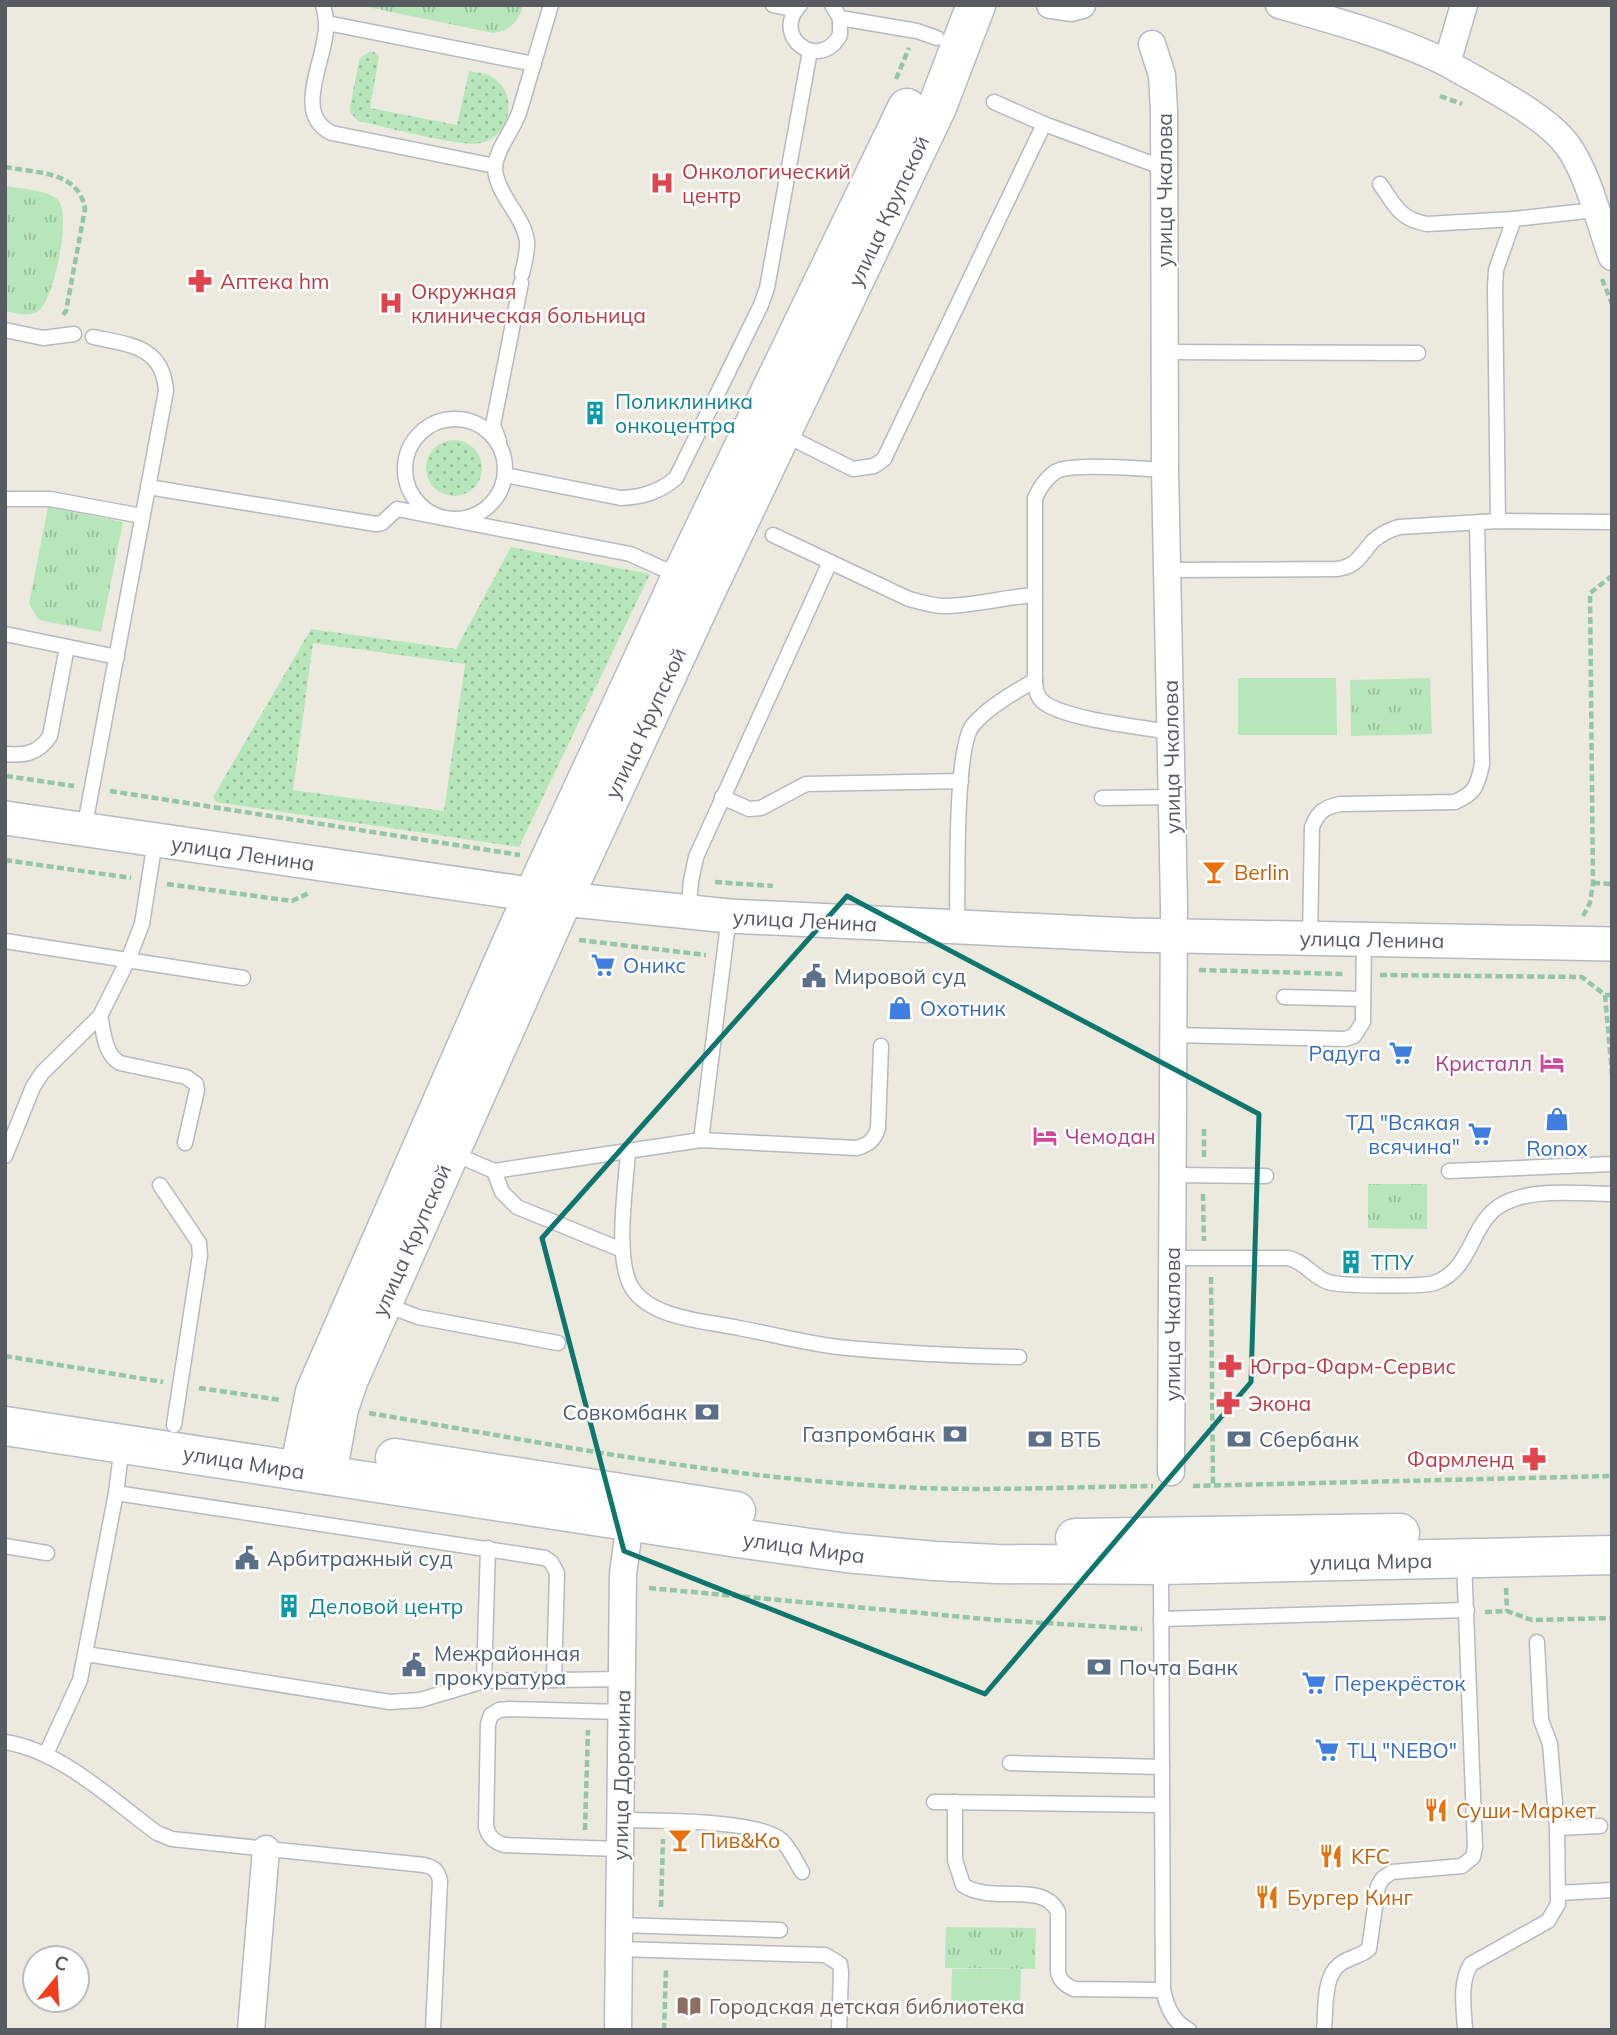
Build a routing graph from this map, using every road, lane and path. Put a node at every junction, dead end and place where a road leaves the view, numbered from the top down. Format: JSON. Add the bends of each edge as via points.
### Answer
{"nodes":[{"id":1,"x":323,"y":5,"type":"edge"},
{"id":2,"x":551,"y":5,"type":"edge"},
{"id":3,"x":772,"y":5,"type":"edge"},
{"id":4,"x":976,"y":5,"type":"edge"},
{"id":5,"x":1050,"y":5,"type":"edge"},
{"id":6,"x":1082,"y":5,"type":"edge"},
{"id":7,"x":1279,"y":5,"type":"edge"},
{"id":8,"x":1464,"y":5,"type":"edge"},
{"id":9,"x":798,"y":7,"type":"edge"},
{"id":10,"x":1308,"y":9,"type":"edge"},
{"id":11,"x":836,"y":11,"type":"edge"},
{"id":12,"x":327,"y":23,"type":"junction"},
{"id":13,"x":948,"y":30,"type":"edge"},
{"id":14,"x":1152,"y":44,"type":"dead end"},
{"id":15,"x":810,"y":51,"type":"junction"},
{"id":16,"x":1447,"y":63,"type":"junction"},
{"id":17,"x":534,"y":64,"type":"junction"},
{"id":18,"x":1440,"y":96,"type":"dead end"},
{"id":19,"x":994,"y":102,"type":"dead end"},
{"id":20,"x":1467,"y":106,"type":"dead end"},
{"id":21,"x":1044,"y":124,"type":"junction"},
{"id":22,"x":495,"y":166,"type":"junction"},
{"id":23,"x":5,"y":167,"type":"edge"},
{"id":24,"x":1164,"y":168,"type":"junction"},
{"id":25,"x":1380,"y":184,"type":"dead end"},
{"id":26,"x":1595,"y":210,"type":"junction"},
{"id":27,"x":1514,"y":219,"type":"junction"},
{"id":28,"x":1605,"y":263,"type":"edge"},
{"id":29,"x":1612,"y":304,"type":"edge"},
{"id":30,"x":5,"y":330,"type":"edge"},
{"id":31,"x":74,"y":334,"type":"dead end"},
{"id":32,"x":93,"y":337,"type":"dead end"},
{"id":33,"x":43,"y":338,"type":"junction"},
{"id":34,"x":1165,"y":352,"type":"junction"},
{"id":35,"x":1418,"y":353,"type":"dead end"},
{"id":36,"x":468,"y":420,"type":"junction"},
{"id":37,"x":493,"y":425,"type":"junction"},
{"id":38,"x":783,"y":434,"type":"junction"},
{"id":39,"x":503,"y":452,"type":"junction"},
{"id":40,"x":404,"y":464,"type":"junction"},
{"id":41,"x":1165,"y":470,"type":"junction"},
{"id":42,"x":505,"y":475,"type":"junction"},
{"id":43,"x":148,"y":487,"type":"junction"},
{"id":44,"x":5,"y":499,"type":"edge"},
{"id":45,"x":397,"y":509,"type":"junction"},
{"id":46,"x":142,"y":516,"type":"junction"},
{"id":47,"x":446,"y":518,"type":"junction"},
{"id":48,"x":1498,"y":522,"type":"junction"},
{"id":49,"x":1612,"y":522,"type":"edge"},
{"id":50,"x":1477,"y":523,"type":"junction"},
{"id":51,"x":773,"y":536,"type":"dead end"},
{"id":52,"x":830,"y":562,"type":"junction"},
{"id":53,"x":1167,"y":570,"type":"junction"},
{"id":54,"x":1612,"y":576,"type":"edge"},
{"id":55,"x":681,"y":577,"type":"junction"},
{"id":56,"x":1035,"y":595,"type":"junction"},
{"id":57,"x":5,"y":634,"type":"edge"},
{"id":58,"x":67,"y":647,"type":"junction"},
{"id":59,"x":117,"y":657,"type":"junction"},
{"id":60,"x":1035,"y":681,"type":"junction"},
{"id":61,"x":1170,"y":732,"type":"junction"},
{"id":62,"x":5,"y":754,"type":"edge"},
{"id":63,"x":5,"y":776,"type":"edge"},
{"id":64,"x":961,"y":781,"type":"junction"},
{"id":65,"x":91,"y":788,"type":"junction"},
{"id":66,"x":722,"y":797,"type":"junction"},
{"id":67,"x":1171,"y":797,"type":"junction"},
{"id":68,"x":1102,"y":798,"type":"dead end"},
{"id":69,"x":5,"y":818,"type":"edge"},
{"id":70,"x":84,"y":830,"type":"junction"},
{"id":71,"x":155,"y":841,"type":"junction"},
{"id":72,"x":529,"y":857,"type":"dead end"},
{"id":73,"x":5,"y":860,"type":"edge"},
{"id":74,"x":148,"y":881,"type":"junction"},
{"id":75,"x":1612,"y":884,"type":"edge"},
{"id":76,"x":312,"y":892,"type":"dead end"},
{"id":77,"x":548,"y":897,"type":"junction"},
{"id":78,"x":688,"y":913,"type":"junction"},
{"id":79,"x":729,"y":916,"type":"junction"},
{"id":80,"x":957,"y":928,"type":"junction"},
{"id":81,"x":1173,"y":935,"type":"junction"},
{"id":82,"x":1310,"y":938,"type":"junction"},
{"id":83,"x":1364,"y":939,"type":"junction"},
{"id":84,"x":5,"y":941,"type":"edge"},
{"id":85,"x":1612,"y":944,"type":"edge"},
{"id":86,"x":128,"y":960,"type":"junction"},
{"id":87,"x":1212,"y":970,"type":"dead end"},
{"id":88,"x":1364,"y":975,"type":"junction"},
{"id":89,"x":243,"y":978,"type":"dead end"},
{"id":90,"x":1609,"y":995,"type":"edge"},
{"id":91,"x":1284,"y":997,"type":"dead end"},
{"id":92,"x":1363,"y":999,"type":"junction"},
{"id":93,"x":100,"y":1016,"type":"junction"},
{"id":94,"x":1173,"y":1035,"type":"junction"},
{"id":95,"x":881,"y":1046,"type":"dead end"},
{"id":96,"x":1612,"y":1074,"type":"edge"},
{"id":97,"x":1204,"y":1126,"type":"dead end"},
{"id":98,"x":701,"y":1140,"type":"junction"},
{"id":99,"x":185,"y":1143,"type":"dead end"},
{"id":100,"x":628,"y":1151,"type":"junction"},
{"id":101,"x":449,"y":1152,"type":"junction"},
{"id":102,"x":5,"y":1156,"type":"edge"},
{"id":103,"x":1612,"y":1164,"type":"edge"},
{"id":104,"x":494,"y":1171,"type":"junction"},
{"id":105,"x":1450,"y":1171,"type":"dead end"},
{"id":106,"x":1172,"y":1175,"type":"junction"},
{"id":107,"x":1203,"y":1176,"type":"junction"},
{"id":108,"x":1266,"y":1176,"type":"dead end"},
{"id":109,"x":160,"y":1185,"type":"dead end"},
{"id":110,"x":1612,"y":1194,"type":"edge"},
{"id":111,"x":622,"y":1250,"type":"junction"},
{"id":112,"x":1172,"y":1258,"type":"junction"},
{"id":113,"x":1208,"y":1258,"type":"junction"},
{"id":114,"x":383,"y":1303,"type":"junction"},
{"id":115,"x":558,"y":1343,"type":"dead end"},
{"id":116,"x":5,"y":1356,"type":"edge"},
{"id":117,"x":1018,"y":1357,"type":"dead end"},
{"id":118,"x":180,"y":1385,"type":"junction"},
{"id":119,"x":5,"y":1400,"type":"edge"},
{"id":120,"x":290,"y":1401,"type":"dead end"},
{"id":121,"x":361,"y":1411,"type":"dead end"},
{"id":122,"x":174,"y":1425,"type":"junction"},
{"id":123,"x":5,"y":1426,"type":"edge"},
{"id":124,"x":123,"y":1444,"type":"junction"},
{"id":125,"x":315,"y":1460,"type":"junction"},
{"id":126,"x":1612,"y":1476,"type":"edge"},
{"id":127,"x":1173,"y":1481,"type":"junction"},
{"id":128,"x":1213,"y":1486,"type":"junction"},
{"id":129,"x":116,"y":1493,"type":"junction"},
{"id":130,"x":632,"y":1508,"type":"junction"},
{"id":131,"x":1612,"y":1529,"type":"edge"},
{"id":132,"x":5,"y":1546,"type":"edge"},
{"id":133,"x":488,"y":1548,"type":"junction"},
{"id":134,"x":1160,"y":1552,"type":"junction"},
{"id":135,"x":47,"y":1553,"type":"dead end"},
{"id":136,"x":1612,"y":1555,"type":"edge"},
{"id":137,"x":1464,"y":1558,"type":"junction"},
{"id":138,"x":643,"y":1588,"type":"dead end"},
{"id":139,"x":1467,"y":1615,"type":"junction"},
{"id":140,"x":1612,"y":1618,"type":"edge"},
{"id":141,"x":1161,"y":1625,"type":"junction"},
{"id":142,"x":1537,"y":1642,"type":"dead end"},
{"id":143,"x":86,"y":1654,"type":"junction"},
{"id":144,"x":622,"y":1679,"type":"junction"},
{"id":145,"x":484,"y":1681,"type":"junction"},
{"id":146,"x":554,"y":1681,"type":"junction"},
{"id":147,"x":621,"y":1712,"type":"junction"},
{"id":148,"x":5,"y":1742,"type":"edge"},
{"id":149,"x":46,"y":1754,"type":"junction"},
{"id":150,"x":1010,"y":1763,"type":"dead end"},
{"id":151,"x":1162,"y":1767,"type":"junction"},
{"id":152,"x":934,"y":1802,"type":"dead end"},
{"id":153,"x":955,"y":1802,"type":"junction"},
{"id":154,"x":1162,"y":1805,"type":"junction"},
{"id":155,"x":620,"y":1820,"type":"junction"},
{"id":156,"x":1600,"y":1826,"type":"dead end"},
{"id":157,"x":1557,"y":1828,"type":"junction"},
{"id":158,"x":266,"y":1849,"type":"junction"},
{"id":159,"x":620,"y":1849,"type":"junction"},
{"id":160,"x":802,"y":1872,"type":"dead end"},
{"id":161,"x":1612,"y":1890,"type":"edge"},
{"id":162,"x":1560,"y":1893,"type":"junction"},
{"id":163,"x":780,"y":1930,"type":"dead end"},
{"id":164,"x":618,"y":1937,"type":"junction"},
{"id":165,"x":1163,"y":1990,"type":"junction"},
{"id":166,"x":251,"y":2030,"type":"edge"},
{"id":167,"x":433,"y":2030,"type":"edge"},
{"id":168,"x":618,"y":2030,"type":"edge"},
{"id":169,"x":839,"y":2030,"type":"edge"},
{"id":170,"x":1189,"y":2030,"type":"edge"},
{"id":171,"x":1324,"y":2030,"type":"edge"},
{"id":172,"x":1465,"y":2030,"type":"edge"}],
"edges":[{"from":1,"to":12,"type":"lane"},
{"from":2,"to":17,"type":"lane"},
{"from":3,"to":9,"type":"lane"},
{"from":4,"to":13,"type":"main road","name":"улица Крупской"},
{"from":5,"to":6,"type":"street"},
{"from":7,"to":10,"type":"street"},
{"from":8,"to":16,"type":"street"},
{"from":9,"to":15,"type":"lane","via":[[791,19],[793,36]]},
{"from":10,"to":16,"type":"street"},
{"from":11,"to":13,"type":"lane","via":[[917,31]]},
{"from":11,"to":15,"type":"lane","via":[[840,35],[822,51]]},
{"from":12,"to":17,"type":"lane"},
{"from":12,"to":22,"type":"lane","via":[[312,103],[319,125],[332,133]]},
{"from":13,"to":38,"type":"main road","name":"улица Крупской","via":[[937,107]]},
{"from":13,"to":55,"type":"main road","name":"улица Крупской"},
{"from":14,"to":24,"type":"street","name":"улица Чкалова","via":[[1162,75]]},
{"from":15,"to":42,"type":"lane","via":[[767,288],[676,478],[653,493],[621,498]]},
{"from":16,"to":26,"type":"street","via":[[1553,128],[1576,159]]},
{"from":17,"to":22,"type":"lane","via":[[517,120]]},
{"from":18,"to":20,"type":"path"},
{"from":19,"to":21,"type":"lane"},
{"from":21,"to":24,"type":"lane"},
{"from":21,"to":38,"type":"lane","via":[[884,459],[874,466],[853,468]]},
{"from":22,"to":37,"type":"lane","via":[[497,182],[527,242]]},
{"from":23,"to":33,"type":"path","via":[[63,178],[83,196],[85,209],[66,311],[46,328]]},
{"from":24,"to":34,"type":"street","name":"улица Чкалова"},
{"from":25,"to":27,"type":"lane","via":[[1402,216],[1412,221]]},
{"from":26,"to":27,"type":"lane"},
{"from":26,"to":28,"type":"street"},
{"from":27,"to":48,"type":"lane","via":[[1496,270],[1495,287]]},
{"from":28,"to":29,"type":"path"},
{"from":30,"to":33,"type":"lane"},
{"from":31,"to":33,"type":"lane"},
{"from":32,"to":43,"type":"lane","via":[[138,347],[162,369],[166,391]]},
{"from":34,"to":35,"type":"lane"},
{"from":34,"to":41,"type":"street","name":"улица Чкалова"},
{"from":36,"to":37,"type":"lane"},
{"from":36,"to":39,"type":"lane","via":[[490,432]]},
{"from":36,"to":40,"type":"lane","via":[[443,420],[421,431]]},
{"from":37,"to":39,"type":"lane"},
{"from":38,"to":77,"type":"main road","name":"улица Крупской"},
{"from":39,"to":42,"type":"lane"},
{"from":40,"to":45,"type":"lane"},
{"from":40,"to":47,"type":"lane","via":[[415,499],[434,515]]},
{"from":41,"to":53,"type":"street","name":"улица Чкалова"},
{"from":41,"to":56,"type":"lane","via":[[1075,467],[1057,471],[1041,485],[1035,498]]},
{"from":42,"to":47,"type":"lane","via":[[495,500],[485,509],[460,519]]},
{"from":43,"to":45,"type":"lane","via":[[376,524]]},
{"from":43,"to":46,"type":"lane"},
{"from":44,"to":46,"type":"lane","via":[[50,499]]},
{"from":45,"to":47,"type":"lane"},
{"from":46,"to":59,"type":"lane"},
{"from":47,"to":55,"type":"lane","via":[[630,554]]},
{"from":48,"to":49,"type":"lane"},
{"from":48,"to":50,"type":"lane"},
{"from":50,"to":53,"type":"lane","via":[[1399,527],[1375,539],[1349,567],[1337,569]]},
{"from":50,"to":82,"type":"lane","via":[[1482,765],[1478,781],[1471,795],[1455,802],[1341,804],[1326,806],[1316,815]]},
{"from":51,"to":52,"type":"lane"},
{"from":52,"to":56,"type":"lane","via":[[909,599],[946,607]]},
{"from":52,"to":66,"type":"lane"},
{"from":53,"to":61,"type":"street","name":"улица Чкалова"},
{"from":54,"to":75,"type":"path","via":[[1590,593],[1593,883]]},
{"from":55,"to":77,"type":"main road","name":"улица Крупской"},
{"from":56,"to":60,"type":"lane"},
{"from":57,"to":58,"type":"lane"},
{"from":58,"to":59,"type":"lane"},
{"from":58,"to":62,"type":"lane","via":[[50,736],[34,752]]},
{"from":59,"to":65,"type":"lane"},
{"from":60,"to":61,"type":"lane","via":[[1041,701],[1054,708]]},
{"from":60,"to":64,"type":"lane","via":[[1000,701],[973,724],[966,737]]},
{"from":61,"to":67,"type":"street","name":"улица Чкалова"},
{"from":63,"to":65,"type":"path"},
{"from":64,"to":66,"type":"lane","via":[[806,784],[761,808],[749,809]]},
{"from":64,"to":80,"type":"lane"},
{"from":65,"to":70,"type":"lane"},
{"from":65,"to":72,"type":"path"},
{"from":66,"to":78,"type":"lane","via":[[696,857]]},
{"from":67,"to":68,"type":"lane"},
{"from":67,"to":81,"type":"street","name":"улица Чкалова"},
{"from":69,"to":70,"type":"street","name":"улица Ленина"},
{"from":70,"to":71,"type":"street","name":"улица Ленина"},
{"from":71,"to":74,"type":"lane"},
{"from":71,"to":77,"type":"street","name":"улица Ленина"},
{"from":73,"to":74,"type":"path"},
{"from":74,"to":76,"type":"path","via":[[292,901]]},
{"from":74,"to":86,"type":"lane","via":[[142,924]]},
{"from":77,"to":78,"type":"street","name":"улица Ленина"},
{"from":77,"to":101,"type":"main road","name":"улица Крупской"},
{"from":77,"to":125,"type":"main road","name":"улица Крупской","via":[[322,1373],[311,1404]]},
{"from":78,"to":79,"type":"street","name":"улица Ленина"},
{"from":79,"to":80,"type":"street","name":"улица Ленина"},
{"from":79,"to":98,"type":"lane"},
{"from":80,"to":81,"type":"street","name":"улица Ленина"},
{"from":81,"to":82,"type":"street","name":"улица Ленина"},
{"from":81,"to":94,"type":"street","name":"улица Чкалова"},
{"from":82,"to":83,"type":"street","name":"улица Ленина"},
{"from":83,"to":85,"type":"street","name":"улица Ленина"},
{"from":83,"to":88,"type":"lane"},
{"from":84,"to":86,"type":"lane"},
{"from":86,"to":89,"type":"lane"},
{"from":86,"to":93,"type":"lane"},
{"from":87,"to":88,"type":"path"},
{"from":88,"to":90,"type":"path","via":[[1582,977]]},
{"from":88,"to":92,"type":"lane"},
{"from":90,"to":96,"type":"path"},
{"from":91,"to":92,"type":"lane"},
{"from":92,"to":94,"type":"lane","via":[[1359,1031],[1345,1039]]},
{"from":93,"to":99,"type":"lane","via":[[113,1059],[186,1077],[196,1084]]},
{"from":93,"to":102,"type":"lane","via":[[42,1073]]},
{"from":94,"to":106,"type":"street","name":"улица Чкалова"},
{"from":95,"to":98,"type":"lane","via":[[878,1128],[867,1145]]},
{"from":97,"to":107,"type":"path"},
{"from":98,"to":100,"type":"lane"},
{"from":100,"to":104,"type":"lane"},
{"from":100,"to":111,"type":"lane"},
{"from":101,"to":104,"type":"lane"},
{"from":101,"to":114,"type":"main road","name":"улица Крупской"},
{"from":103,"to":105,"type":"lane"},
{"from":104,"to":111,"type":"lane","via":[[502,1192],[517,1207]]},
{"from":106,"to":107,"type":"lane"},
{"from":106,"to":112,"type":"street","name":"улица Чкалова"},
{"from":107,"to":108,"type":"lane"},
{"from":107,"to":113,"type":"path","via":[[1202,1236]]},
{"from":109,"to":118,"type":"lane","via":[[199,1243]]},
{"from":110,"to":113,"type":"lane","via":[[1522,1196],[1502,1205],[1489,1214],[1460,1266],[1432,1284],[1336,1284],[1294,1259]]},
{"from":111,"to":117,"type":"lane","via":[[633,1290],[670,1313],[835,1346]]},
{"from":112,"to":113,"type":"lane"},
{"from":112,"to":127,"type":"street","name":"улица Чкалова"},
{"from":113,"to":128,"type":"path"},
{"from":114,"to":115,"type":"lane","via":[[418,1317]]},
{"from":114,"to":125,"type":"main road","name":"улица Крупской"},
{"from":116,"to":118,"type":"path"},
{"from":118,"to":120,"type":"path"},
{"from":118,"to":122,"type":"lane"},
{"from":119,"to":122,"type":"main road","name":"улица Мира"},
{"from":121,"to":127,"type":"path","via":[[650,1460],[822,1482],[950,1489]]},
{"from":122,"to":125,"type":"main road","name":"улица Мира"},
{"from":123,"to":124,"type":"main road","name":"улица Мира"},
{"from":124,"to":125,"type":"main road","name":"улица Мира"},
{"from":124,"to":129,"type":"lane"},
{"from":125,"to":130,"type":"main road","name":"улица Мира"},
{"from":126,"to":128,"type":"path"},
{"from":127,"to":128,"type":"path"},
{"from":129,"to":133,"type":"lane"},
{"from":129,"to":143,"type":"lane"},
{"from":130,"to":134,"type":"main road","name":"улица Мира","via":[[846,1553],[935,1561]]},
{"from":130,"to":144,"type":"street","name":"улица Доронина","via":[[624,1574]]},
{"from":131,"to":134,"type":"main road","name":"улица Мира"},
{"from":132,"to":135,"type":"lane"},
{"from":133,"to":145,"type":"lane"},
{"from":133,"to":146,"type":"lane","via":[[545,1558],[555,1567]]},
{"from":134,"to":137,"type":"main road","name":"улица Мира"},
{"from":134,"to":141,"type":"lane"},
{"from":136,"to":137,"type":"main road","name":"улица Мира"},
{"from":137,"to":139,"type":"lane"},
{"from":138,"to":141,"type":"path","via":[[996,1620]]},
{"from":139,"to":140,"type":"path","via":[[1507,1611],[1532,1620]]},
{"from":139,"to":141,"type":"lane"},
{"from":139,"to":171,"type":"lane","via":[[1473,1857],[1462,1866],[1392,1872],[1383,1878],[1369,1949],[1331,1973]]},
{"from":141,"to":151,"type":"lane"},
{"from":142,"to":157,"type":"lane","via":[[1541,1720],[1550,1744]]},
{"from":143,"to":145,"type":"lane","via":[[390,1702],[421,1700]]},
{"from":143,"to":149,"type":"lane","via":[[77,1689]]},
{"from":144,"to":146,"type":"lane"},
{"from":144,"to":147,"type":"street","name":"улица Доронина"},
{"from":145,"to":146,"type":"lane"},
{"from":147,"to":155,"type":"street","name":"улица Доронина"},
{"from":147,"to":159,"type":"lane","via":[[509,1709],[491,1715],[486,1814],[488,1835],[504,1845]]},
{"from":148,"to":149,"type":"lane"},
{"from":149,"to":158,"type":"lane","via":[[157,1833],[188,1842]]},
{"from":150,"to":151,"type":"lane"},
{"from":151,"to":154,"type":"lane"},
{"from":152,"to":153,"type":"lane"},
{"from":153,"to":154,"type":"lane"},
{"from":153,"to":165,"type":"lane","via":[[955,1860],[963,1885],[989,1895],[1038,1895],[1054,1904],[1058,1912],[1058,1972],[1066,1986]]},
{"from":154,"to":165,"type":"lane"},
{"from":155,"to":159,"type":"street","name":"улица Доронина"},
{"from":155,"to":160,"type":"lane","via":[[719,1823],[772,1835],[785,1844]]},
{"from":156,"to":157,"type":"lane"},
{"from":157,"to":162,"type":"lane"},
{"from":158,"to":166,"type":"street"},
{"from":158,"to":167,"type":"lane","via":[[424,1865],[436,1871],[440,1881]]},
{"from":159,"to":164,"type":"street","name":"улица Доронина"},
{"from":161,"to":162,"type":"lane"},
{"from":162,"to":172,"type":"lane","via":[[1548,1921],[1471,1964],[1463,1984]]},
{"from":163,"to":164,"type":"lane"},
{"from":164,"to":168,"type":"street","name":"улица Доронина"},
{"from":164,"to":169,"type":"lane","via":[[825,1955],[839,1964],[842,1972]]},
{"from":165,"to":170,"type":"lane","via":[[1166,2005]]}]}
